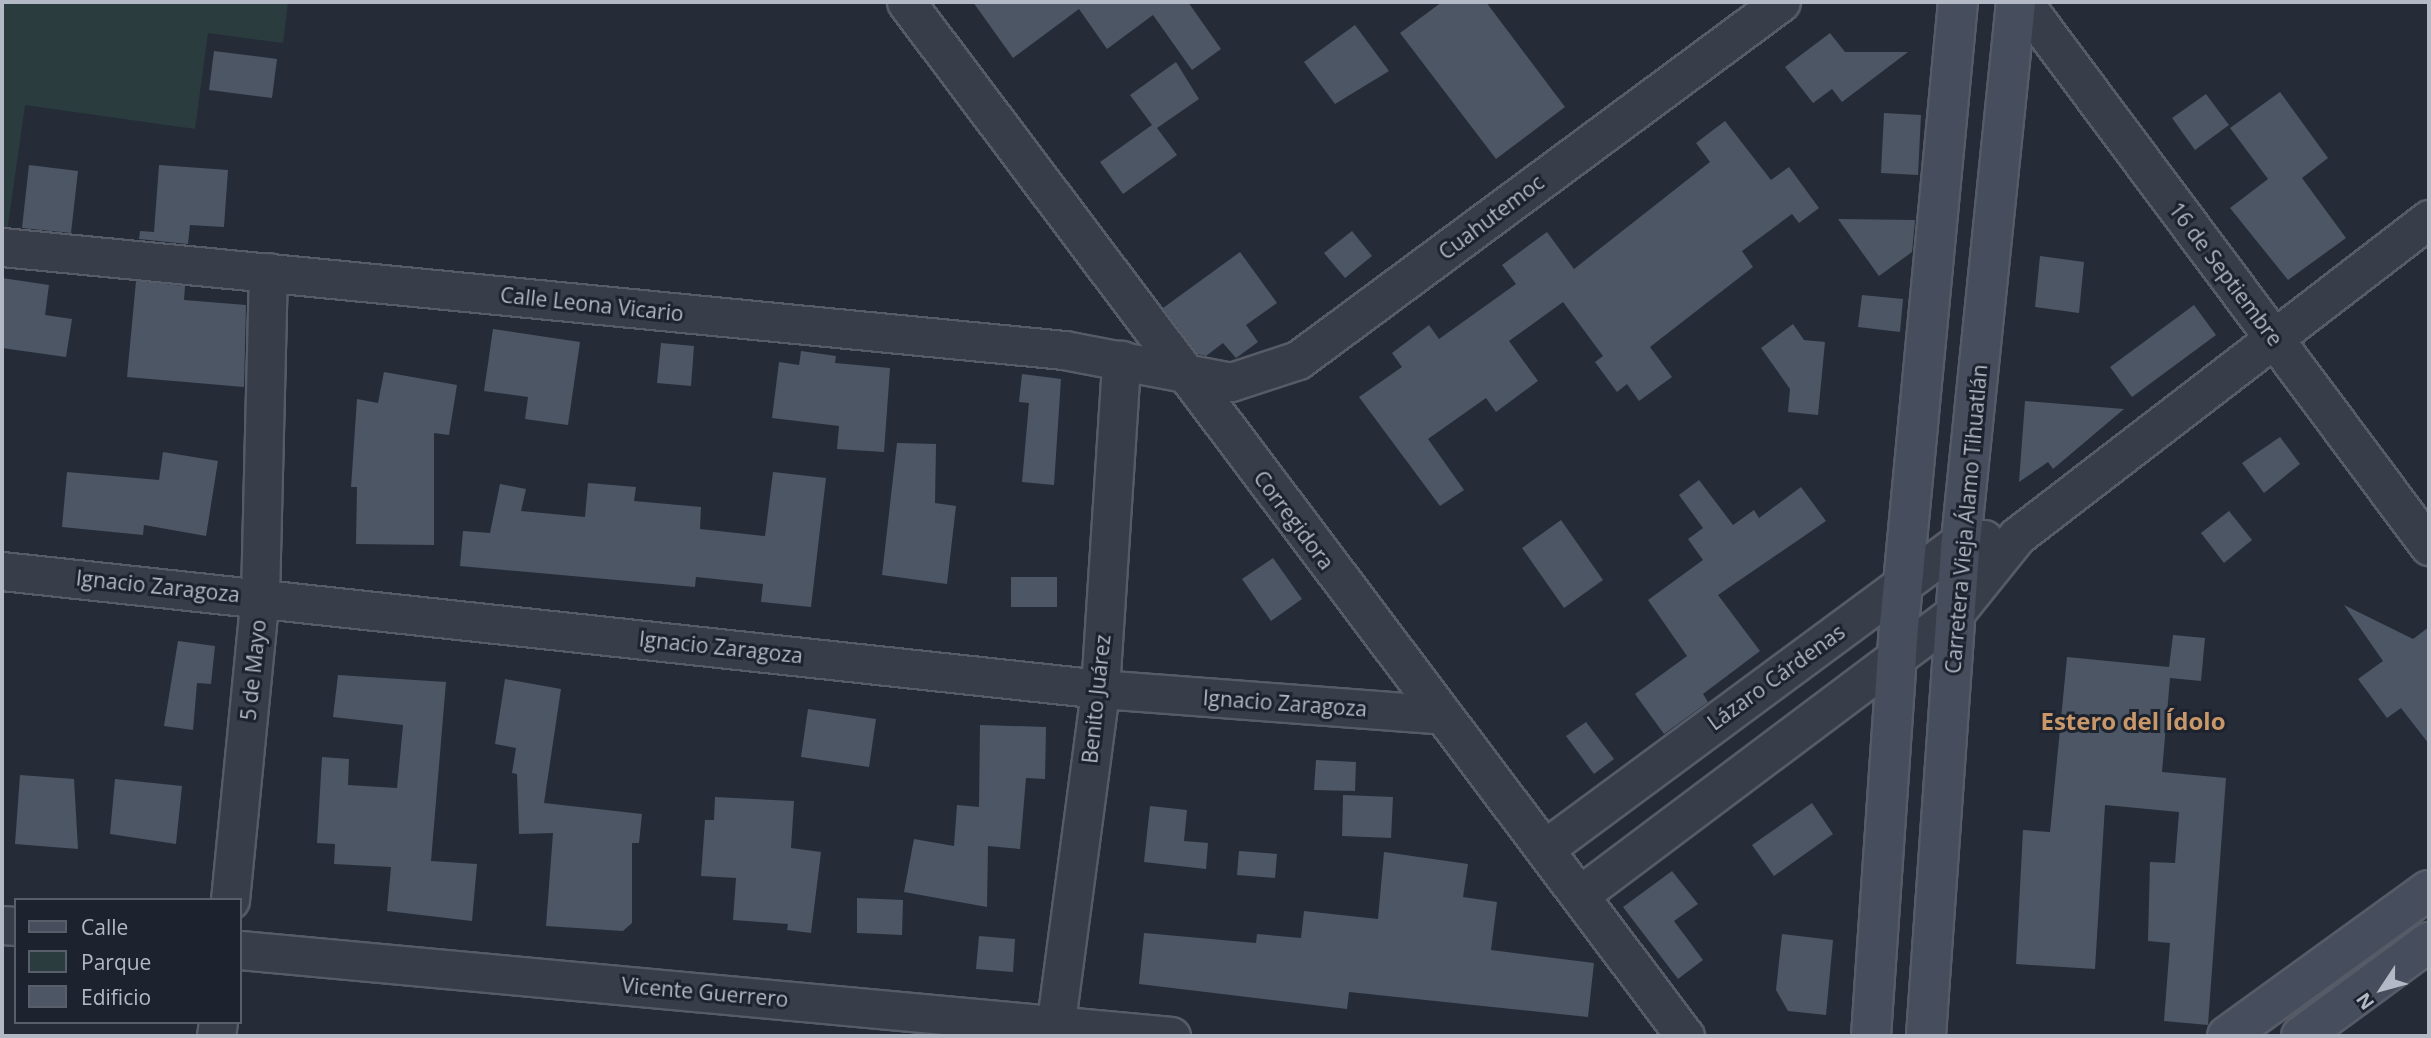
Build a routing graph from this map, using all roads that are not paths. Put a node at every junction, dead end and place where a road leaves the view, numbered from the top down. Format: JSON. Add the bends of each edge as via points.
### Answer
{"nodes":[{"id":1,"x":906,"y":2,"type":"edge"},
{"id":2,"x":1781,"y":2,"type":"edge"},
{"id":3,"x":1958,"y":2,"type":"edge"},
{"id":4,"x":2016,"y":2,"type":"edge"},
{"id":5,"x":2023,"y":2,"type":"edge"},
{"id":6,"x":2429,"y":219,"type":"edge"},
{"id":7,"x":2,"y":247,"type":"edge"},
{"id":8,"x":268,"y":272,"type":"junction"},
{"id":9,"x":2273,"y":337,"type":"junction"},
{"id":10,"x":1121,"y":360,"type":"junction"},
{"id":11,"x":1181,"y":372,"type":"junction"},
{"id":12,"x":2017,"y":536,"type":"junction"},
{"id":13,"x":1961,"y":541,"type":"junction"},
{"id":14,"x":2429,"y":546,"type":"edge"},
{"id":15,"x":2,"y":571,"type":"edge"},
{"id":16,"x":1903,"y":584,"type":"junction"},
{"id":17,"x":260,"y":596,"type":"junction"},
{"id":18,"x":1956,"y":612,"type":"junction"},
{"id":19,"x":1897,"y":658,"type":"junction"},
{"id":20,"x":1100,"y":689,"type":"junction"},
{"id":21,"x":1441,"y":715,"type":"junction"},
{"id":22,"x":1547,"y":847,"type":"junction"},
{"id":23,"x":2429,"y":890,"type":"edge"},
{"id":24,"x":1581,"y":894,"type":"junction"},
{"id":25,"x":230,"y":898,"type":"edge"},
{"id":26,"x":2429,"y":942,"type":"edge"},
{"id":27,"x":242,"y":950,"type":"edge"},
{"id":28,"x":1054,"y":1030,"type":"edge"},
{"id":29,"x":1171,"y":1036,"type":"edge"},
{"id":30,"x":1685,"y":1036,"type":"edge"},
{"id":31,"x":1871,"y":1036,"type":"edge"},
{"id":32,"x":1926,"y":1036,"type":"edge"},
{"id":33,"x":2227,"y":1036,"type":"edge"},
{"id":34,"x":2301,"y":1036,"type":"edge"}],
"edges":[{"from":1,"to":11,"type":"street","name":"Corregidora"},
{"from":2,"to":11,"type":"street","name":"Cuahutemoc","via":[[1298,360],[1231,383]]},
{"from":3,"to":16,"type":"main road"},
{"from":4,"to":13,"type":"main road","name":"Carretera Vieja Álamo Tihuatlán"},
{"from":5,"to":9,"type":"street","name":"16 de Septiembre"},
{"from":6,"to":9,"type":"street"},
{"from":7,"to":8,"type":"street","name":"Calle Leona Vicario"},
{"from":8,"to":10,"type":"street","name":"Calle Leona Vicario"},
{"from":8,"to":17,"type":"street","name":"5 de Mayo"},
{"from":9,"to":12,"type":"street"},
{"from":9,"to":14,"type":"street","name":"16 de Septiembre"},
{"from":10,"to":11,"type":"street","name":"Calle Leona Vicario"},
{"from":10,"to":20,"type":"street","name":"Benito Juárez"},
{"from":11,"to":21,"type":"street","name":"Corregidora"},
{"from":12,"to":13,"type":"street"},
{"from":12,"to":18,"type":"street"},
{"from":13,"to":16,"type":"street","name":"Lázaro Cárdenas"},
{"from":13,"to":18,"type":"main road","name":"Carretera Vieja Álamo Tihuatlán"},
{"from":15,"to":17,"type":"street","name":"Ignacio Zaragoza"},
{"from":16,"to":19,"type":"main road"},
{"from":16,"to":22,"type":"street","name":"Lázaro Cárdenas"},
{"from":17,"to":20,"type":"street","name":"Ignacio Zaragoza"},
{"from":17,"to":25,"type":"street","name":"5 de Mayo"},
{"from":18,"to":19,"type":"street"},
{"from":18,"to":32,"type":"main road","name":"Carretera Vieja Álamo Tihuatlán"},
{"from":19,"to":24,"type":"street"},
{"from":19,"to":31,"type":"main road"},
{"from":20,"to":21,"type":"street","name":"Ignacio Zaragoza"},
{"from":20,"to":28,"type":"street","name":"Benito Juárez"},
{"from":21,"to":22,"type":"street","name":"Corregidora"},
{"from":22,"to":24,"type":"street","name":"Corregidora"},
{"from":23,"to":33,"type":"main road"},
{"from":24,"to":30,"type":"street","name":"Corregidora"},
{"from":26,"to":34,"type":"main road"},
{"from":27,"to":28,"type":"street","name":"Vicente Guerrero"},
{"from":28,"to":29,"type":"street","name":"Vicente Guerrero"}]}
